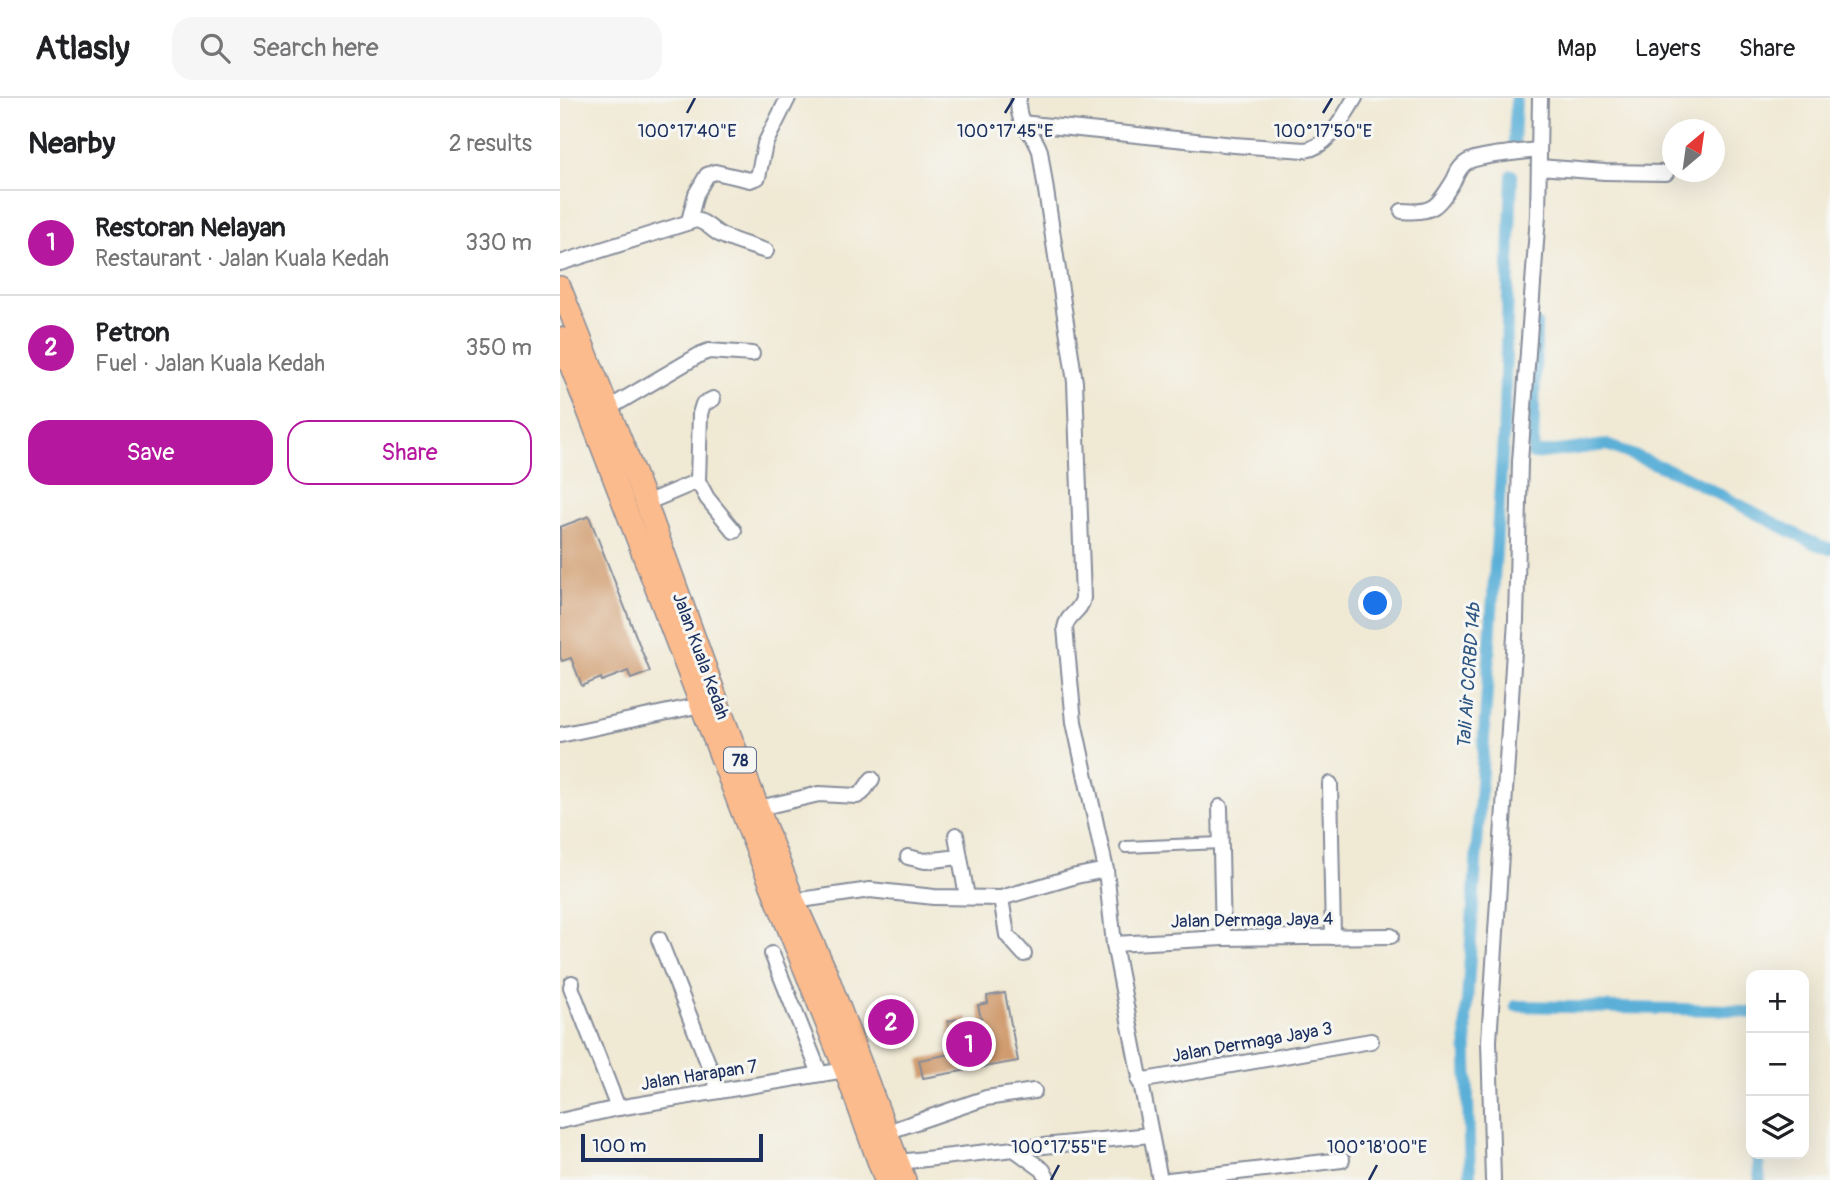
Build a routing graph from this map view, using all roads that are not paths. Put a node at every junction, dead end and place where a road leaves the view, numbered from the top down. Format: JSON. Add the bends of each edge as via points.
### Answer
{"nodes":[{"id":1,"x":788,"y":98,"type":"edge"},
{"id":2,"x":1019,"y":98,"type":"edge"},
{"id":3,"x":1355,"y":98,"type":"edge"},
{"id":4,"x":1540,"y":98,"type":"edge"},
{"id":5,"x":1021,"y":123,"type":"junction"},
{"id":6,"x":1538,"y":150,"type":"junction"},
{"id":7,"x":1539,"y":167,"type":"junction"},
{"id":8,"x":1662,"y":173,"type":"edge"},
{"id":9,"x":1402,"y":211,"type":"dead end"},
{"id":10,"x":689,"y":220,"type":"junction"},
{"id":11,"x":766,"y":251,"type":"dead end"},
{"id":12,"x":560,"y":263,"type":"edge"},
{"id":13,"x":560,"y":287,"type":"edge"},
{"id":14,"x":569,"y":343,"type":"edge"},
{"id":15,"x":752,"y":354,"type":"dead end"},
{"id":16,"x":713,"y":399,"type":"dead end"},
{"id":17,"x":609,"y":408,"type":"junction"},
{"id":18,"x":698,"y":481,"type":"junction"},
{"id":19,"x":646,"y":503,"type":"junction"},
{"id":20,"x":734,"y":531,"type":"dead end"},
{"id":21,"x":701,"y":705,"type":"junction"},
{"id":22,"x":560,"y":735,"type":"edge"},
{"id":23,"x":872,"y":779,"type":"dead end"},
{"id":24,"x":1330,"y":784,"type":"dead end"},
{"id":25,"x":1220,"y":807,"type":"dead end"},
{"id":26,"x":759,"y":808,"type":"junction"},
{"id":27,"x":956,"y":835,"type":"dead end"},
{"id":28,"x":1221,"y":843,"type":"junction"},
{"id":29,"x":1126,"y":847,"type":"dead end"},
{"id":30,"x":908,"y":856,"type":"dead end"},
{"id":31,"x":959,"y":857,"type":"junction"},
{"id":32,"x":1106,"y":870,"type":"junction"},
{"id":33,"x":967,"y":897,"type":"junction"},
{"id":34,"x":1001,"y":898,"type":"junction"},
{"id":35,"x":794,"y":901,"type":"junction"},
{"id":36,"x":1391,"y":936,"type":"dead end"},
{"id":37,"x":1333,"y":937,"type":"junction"},
{"id":38,"x":1223,"y":938,"type":"junction"},
{"id":39,"x":659,"y":939,"type":"dead end"},
{"id":40,"x":1114,"y":944,"type":"junction"},
{"id":41,"x":772,"y":954,"type":"dead end"},
{"id":42,"x":1024,"y":954,"type":"dead end"},
{"id":43,"x":825,"y":969,"type":"junction"},
{"id":44,"x":572,"y":982,"type":"dead end"},
{"id":45,"x":813,"y":989,"type":"junction"},
{"id":46,"x":1371,"y":1041,"type":"dead end"},
{"id":47,"x":845,"y":1070,"type":"junction"},
{"id":48,"x":820,"y":1074,"type":"junction"},
{"id":49,"x":1139,"y":1081,"type":"junction"},
{"id":50,"x":719,"y":1091,"type":"junction"},
{"id":51,"x":1034,"y":1091,"type":"dead end"},
{"id":52,"x":618,"y":1108,"type":"junction"},
{"id":53,"x":560,"y":1121,"type":"edge"},
{"id":54,"x":887,"y":1132,"type":"junction"},
{"id":55,"x":1150,"y":1135,"type":"junction"},
{"id":56,"x":1014,"y":1149,"type":"junction"},
{"id":57,"x":1342,"y":1160,"type":"dead end"},
{"id":58,"x":902,"y":1171,"type":"edge"},
{"id":59,"x":886,"y":1180,"type":"edge"},
{"id":60,"x":1048,"y":1180,"type":"edge"},
{"id":61,"x":1160,"y":1180,"type":"edge"},
{"id":62,"x":1168,"y":1180,"type":"edge"},
{"id":63,"x":1493,"y":1180,"type":"edge"}],
"edges":[{"from":1,"to":10,"type":"street","via":[[765,144],[758,177],[750,180],[715,172],[707,176]]},
{"from":2,"to":5,"type":"street"},
{"from":3,"to":5,"type":"street","via":[[1323,143],[1305,150]]},
{"from":4,"to":6,"type":"street"},
{"from":5,"to":32,"type":"street","via":[[1040,150],[1075,382],[1083,602],[1065,628],[1074,722]]},
{"from":6,"to":7,"type":"street"},
{"from":6,"to":9,"type":"street","via":[[1469,161],[1433,208]]},
{"from":7,"to":8,"type":"street"},
{"from":7,"to":63,"type":"street","via":[[1520,462],[1516,634],[1489,1041]]},
{"from":10,"to":11,"type":"street","via":[[706,223],[724,237]]},
{"from":10,"to":12,"type":"street"},
{"from":13,"to":14,"type":"main road","name":"Jalan Kuala Kedah","number":"78"},
{"from":14,"to":17,"type":"main road","name":"Jalan Kuala Kedah","number":"78"},
{"from":14,"to":21,"type":"main road","name":"Jalan Kuala Kedah","number":"78"},
{"from":15,"to":17,"type":"street","via":[[701,354]]},
{"from":16,"to":18,"type":"street","via":[[703,404],[700,414]]},
{"from":17,"to":19,"type":"main road","name":"Jalan Kuala Kedah","number":"78"},
{"from":18,"to":19,"type":"street"},
{"from":18,"to":20,"type":"street"},
{"from":19,"to":26,"type":"main road","name":"Jalan Kuala Kedah","number":"78"},
{"from":21,"to":22,"type":"street"},
{"from":21,"to":45,"type":"main road","name":"Jalan Kuala Kedah","number":"78"},
{"from":23,"to":26,"type":"street","via":[[859,796],[818,794]]},
{"from":24,"to":37,"type":"street"},
{"from":25,"to":28,"type":"street"},
{"from":26,"to":35,"type":"main road","name":"Jalan Kuala Kedah","number":"78"},
{"from":27,"to":31,"type":"street"},
{"from":28,"to":29,"type":"street"},
{"from":28,"to":38,"type":"street"},
{"from":30,"to":31,"type":"street","via":[[925,861]]},
{"from":31,"to":33,"type":"street"},
{"from":32,"to":34,"type":"street"},
{"from":32,"to":40,"type":"street"},
{"from":33,"to":34,"type":"street"},
{"from":33,"to":35,"type":"street","via":[[870,890]]},
{"from":34,"to":42,"type":"street","via":[[1007,935]]},
{"from":35,"to":43,"type":"main road","name":"Jalan Kuala Kedah","number":"78"},
{"from":36,"to":37,"type":"street","name":"Jalan Dermaga Jaya 4"},
{"from":37,"to":38,"type":"street","name":"Jalan Dermaga Jaya 4"},
{"from":38,"to":40,"type":"street","name":"Jalan Dermaga Jaya 4"},
{"from":39,"to":50,"type":"street"},
{"from":40,"to":49,"type":"street"},
{"from":41,"to":48,"type":"street"},
{"from":43,"to":45,"type":"main road","via":[[814,978]]},
{"from":43,"to":54,"type":"main road","name":"Jalan Kuala Kedah","number":"78"},
{"from":44,"to":52,"type":"street"},
{"from":45,"to":47,"type":"main road","name":"Jalan Kuala Kedah","number":"78"},
{"from":46,"to":49,"type":"street","name":"Jalan Dermaga Jaya 3"},
{"from":47,"to":48,"type":"street","name":"Jalan Harapan 7"},
{"from":47,"to":59,"type":"main road","name":"Jalan Kuala Kedah","number":"78"},
{"from":48,"to":50,"type":"street","name":"Jalan Harapan 7"},
{"from":49,"to":55,"type":"street"},
{"from":50,"to":52,"type":"street","name":"Jalan Harapan 7"},
{"from":51,"to":54,"type":"street","via":[[986,1098]]},
{"from":52,"to":53,"type":"street","name":"Jalan Harapan 7"},
{"from":54,"to":58,"type":"main road","name":"Jalan Kuala Kedah","number":"78"},
{"from":55,"to":56,"type":"street"},
{"from":55,"to":61,"type":"street"},
{"from":56,"to":58,"type":"street"},
{"from":56,"to":60,"type":"street","via":[[1043,1170]]},
{"from":57,"to":62,"type":"street"}]}
